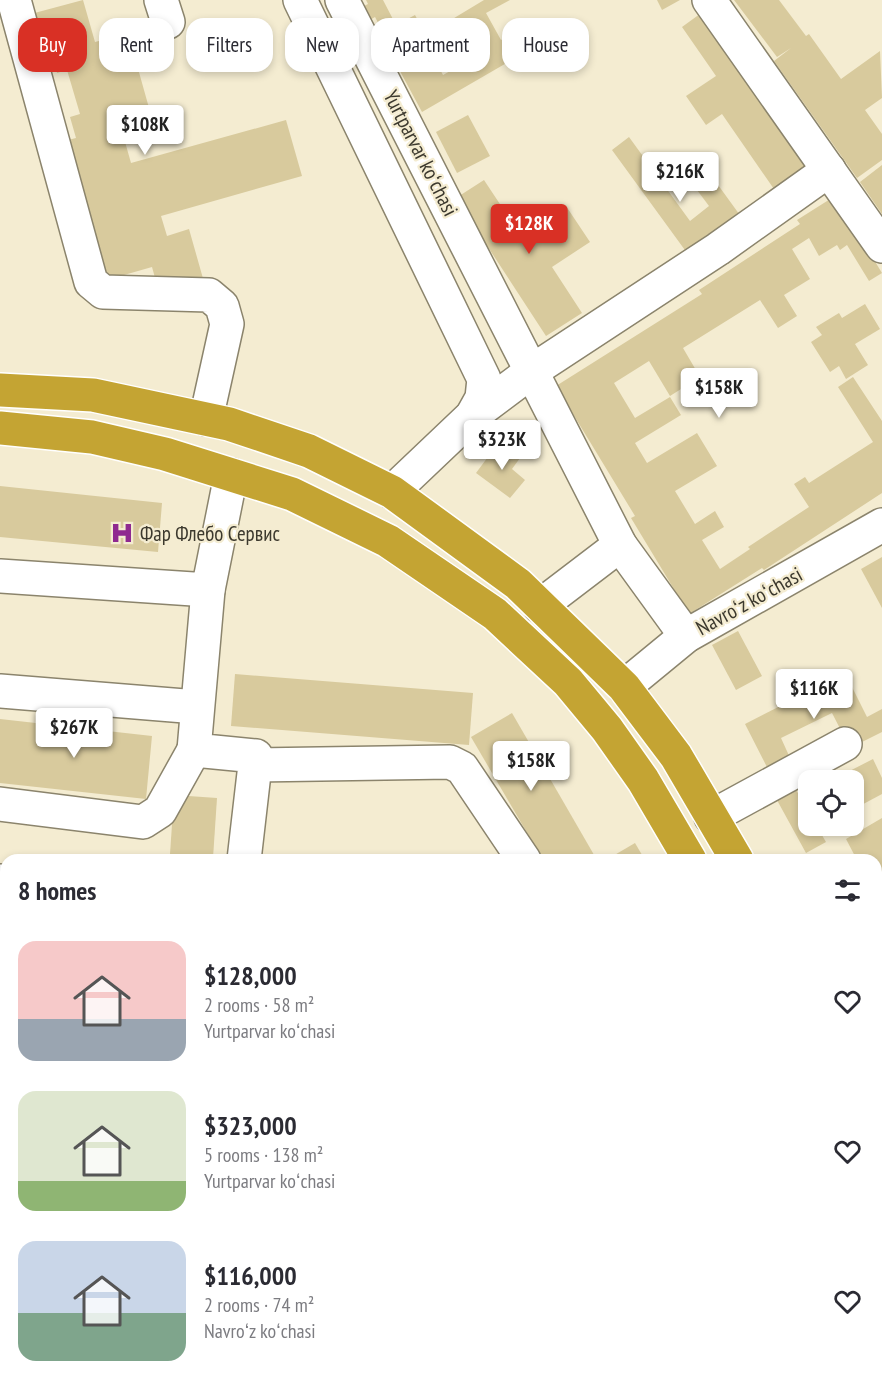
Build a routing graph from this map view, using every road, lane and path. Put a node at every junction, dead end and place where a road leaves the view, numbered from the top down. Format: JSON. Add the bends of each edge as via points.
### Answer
{"nodes":[{"id":1,"x":14,"y":0,"type":"edge"},
{"id":2,"x":300,"y":0,"type":"edge"},
{"id":3,"x":342,"y":0,"type":"edge"},
{"id":4,"x":709,"y":0,"type":"edge"},
{"id":5,"x":829,"y":170,"type":"junction"},
{"id":6,"x":882,"y":246,"type":"edge"},
{"id":7,"x":532,"y":371,"type":"junction"},
{"id":8,"x":0,"y":390,"type":"edge"},
{"id":9,"x":472,"y":416,"type":"junction"},
{"id":10,"x":206,"y":419,"type":"junction"},
{"id":11,"x":0,"y":428,"type":"edge"},
{"id":12,"x":231,"y":475,"type":"junction"},
{"id":13,"x":392,"y":492,"type":"junction"},
{"id":14,"x":882,"y":525,"type":"edge"},
{"id":15,"x":620,"y":545,"type":"junction"},
{"id":16,"x":504,"y":575,"type":"junction"},
{"id":17,"x":0,"y":576,"type":"edge"},
{"id":18,"x":208,"y":590,"type":"junction"},
{"id":19,"x":480,"y":605,"type":"junction"},
{"id":20,"x":540,"y":606,"type":"junction"},
{"id":21,"x":686,"y":636,"type":"junction"},
{"id":22,"x":624,"y":687,"type":"junction"},
{"id":23,"x":0,"y":691,"type":"edge"},
{"id":24,"x":197,"y":707,"type":"junction"},
{"id":25,"x":845,"y":744,"type":"dead end"},
{"id":26,"x":194,"y":750,"type":"junction"},
{"id":27,"x":255,"y":765,"type":"junction"},
{"id":28,"x":0,"y":804,"type":"edge"},
{"id":29,"x":711,"y":817,"type":"junction"},
{"id":30,"x":245,"y":854,"type":"edge"},
{"id":31,"x":520,"y":854,"type":"edge"},
{"id":32,"x":686,"y":854,"type":"edge"},
{"id":33,"x":733,"y":854,"type":"edge"}],
"edges":[{"from":1,"to":10,"type":"street","via":[[91,282],[103,292],[209,295],[222,306],[227,324]]},
{"from":2,"to":9,"type":"street","via":[[484,379],[482,398]]},
{"from":3,"to":7,"type":"street","name":"Yurtparvar koʻchasi"},
{"from":4,"to":5,"type":"street"},
{"from":5,"to":6,"type":"street"},
{"from":5,"to":7,"type":"street","via":[[718,249]]},
{"from":7,"to":9,"type":"street"},
{"from":7,"to":15,"type":"street","name":"Yurtparvar koʻchasi"},
{"from":8,"to":10,"type":"highway","via":[[93,395]]},
{"from":9,"to":13,"type":"street"},
{"from":10,"to":13,"type":"highway","via":[[309,452]]},
{"from":11,"to":12,"type":"highway","via":[[92,437]]},
{"from":12,"to":18,"type":"street"},
{"from":12,"to":19,"type":"highway","via":[[292,494],[388,541]]},
{"from":13,"to":16,"type":"highway"},
{"from":14,"to":21,"type":"street","name":"Navroʻz koʻchasi"},
{"from":15,"to":20,"type":"street"},
{"from":15,"to":21,"type":"street","name":"Yurtparvar koʻchasi"},
{"from":16,"to":19,"type":"highway"},
{"from":16,"to":20,"type":"highway"},
{"from":17,"to":18,"type":"street"},
{"from":18,"to":24,"type":"street"},
{"from":19,"to":32,"type":"highway","via":[[495,614],[568,682],[607,729],[643,780]]},
{"from":20,"to":22,"type":"highway"},
{"from":21,"to":22,"type":"street","name":"Navroʻz koʻchasi"},
{"from":22,"to":29,"type":"highway","via":[[676,756]]},
{"from":23,"to":24,"type":"street"},
{"from":24,"to":26,"type":"street"},
{"from":25,"to":29,"type":"street"},
{"from":26,"to":27,"type":"street","via":[[256,756]]},
{"from":26,"to":28,"type":"street","via":[[160,811],[143,822]]},
{"from":27,"to":30,"type":"street"},
{"from":27,"to":31,"type":"street","via":[[450,762],[462,768]]},
{"from":29,"to":33,"type":"highway"}]}
